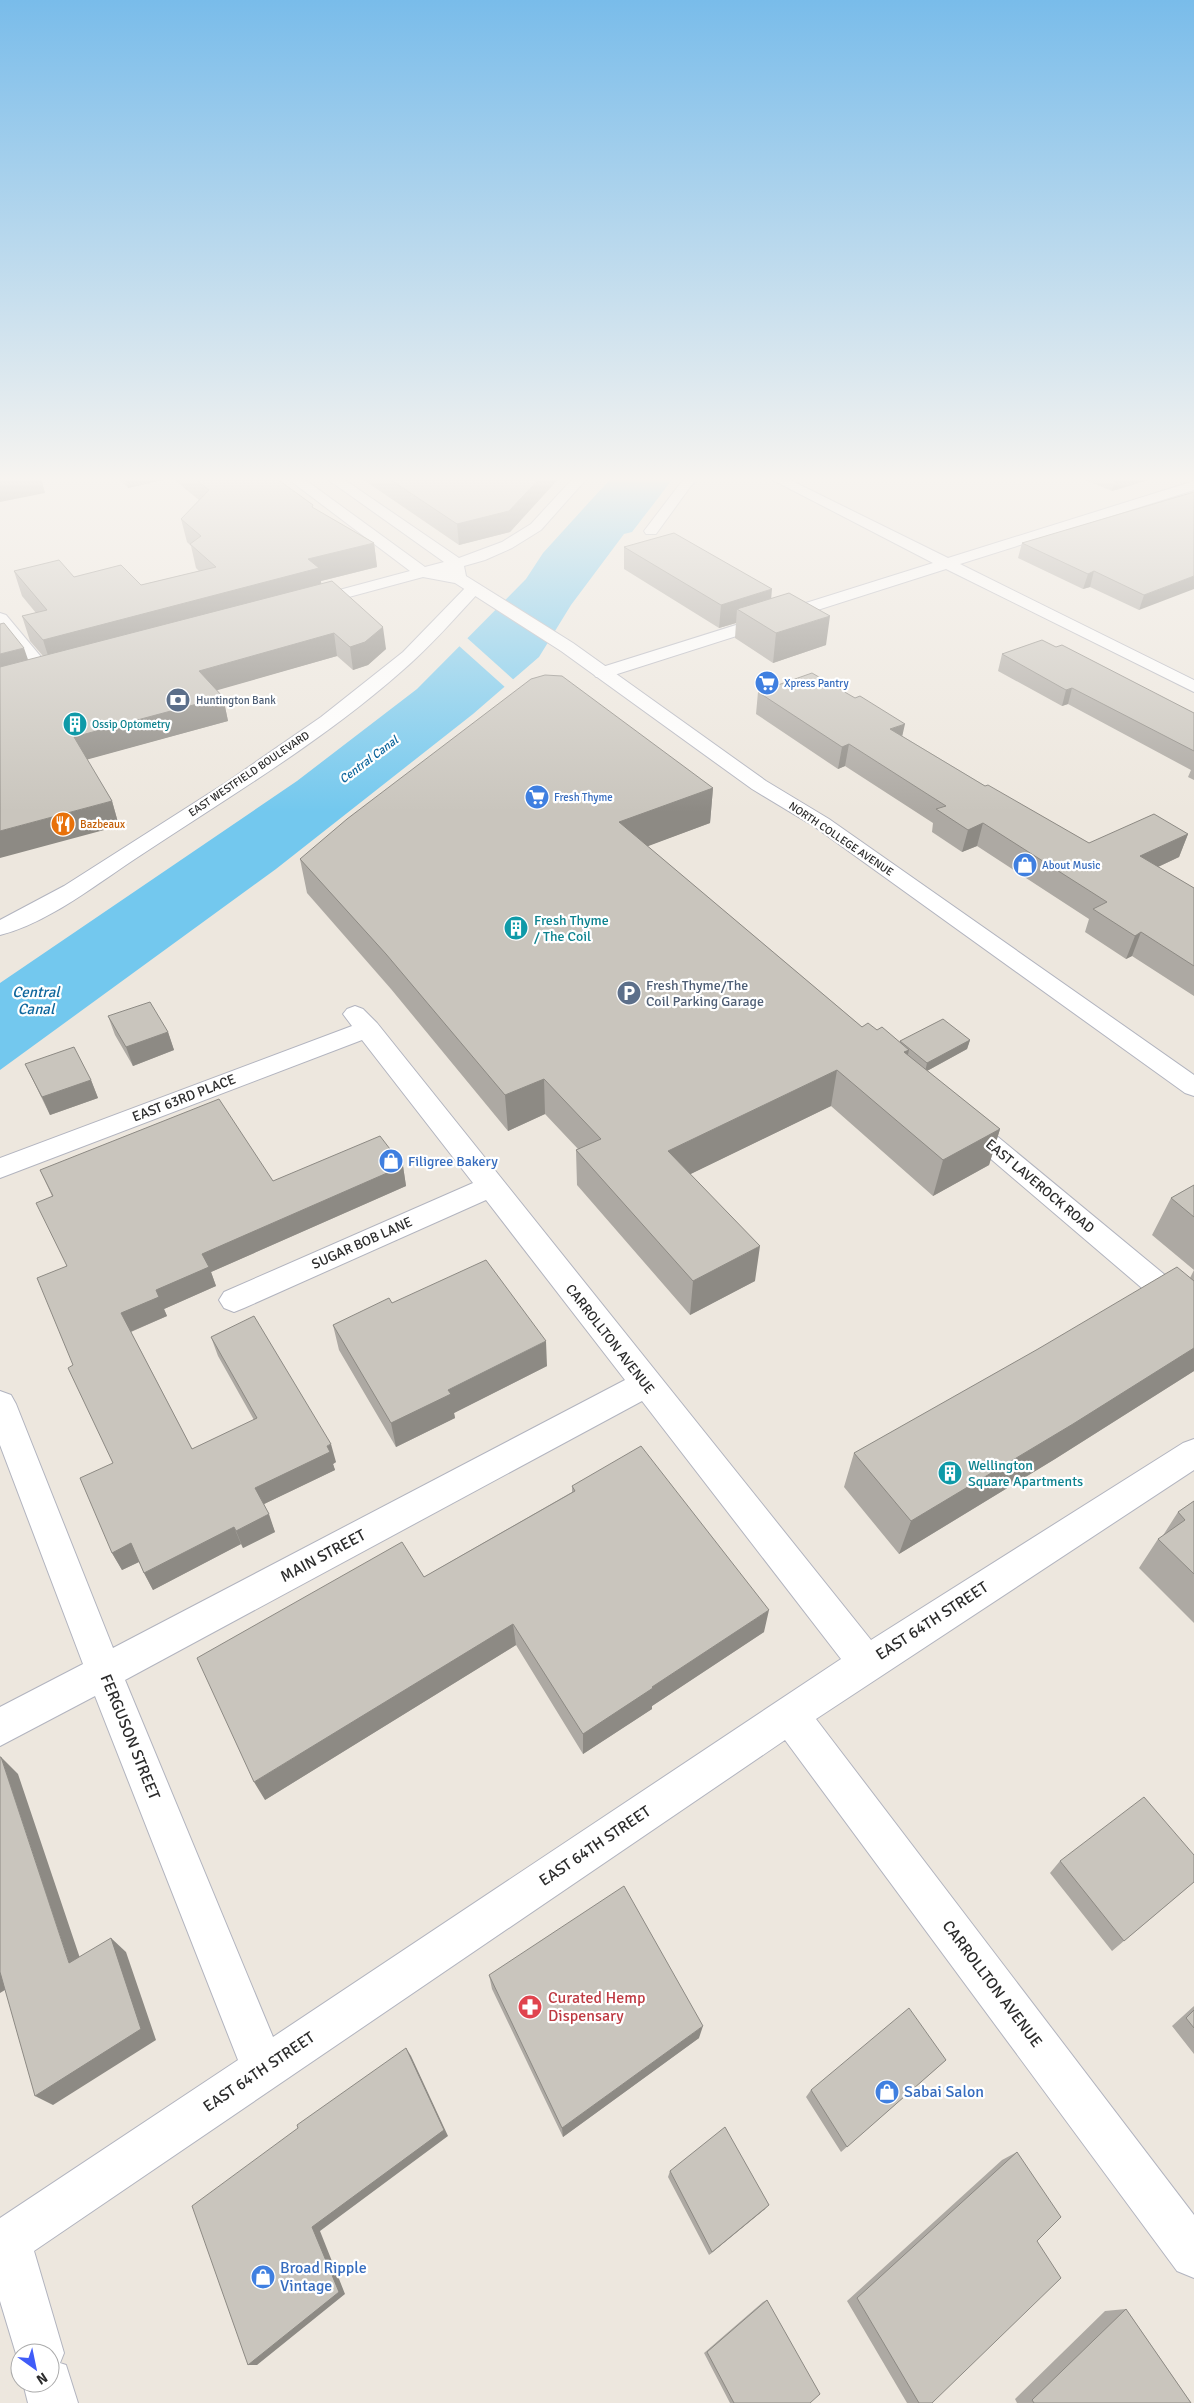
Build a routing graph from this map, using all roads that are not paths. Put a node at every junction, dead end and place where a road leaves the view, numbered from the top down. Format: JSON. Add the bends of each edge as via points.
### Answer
{"nodes":[{"id":1,"x":363,"y":588,"type":"edge"},
{"id":2,"x":472,"y":588,"type":"edge"},
{"id":3,"x":475,"y":588,"type":"edge"},
{"id":4,"x":869,"y":588,"type":"edge"},
{"id":5,"x":995,"y":588,"type":"edge"},
{"id":6,"x":290,"y":608,"type":"edge"},
{"id":7,"x":0,"y":618,"type":"edge"},
{"id":8,"x":64,"y":669,"type":"edge"},
{"id":9,"x":602,"y":672,"type":"junction"},
{"id":10,"x":46,"y":674,"type":"junction"},
{"id":11,"x":27,"y":679,"type":"edge"},
{"id":12,"x":1194,"y":687,"type":"edge"},
{"id":13,"x":0,"y":928,"type":"edge"},
{"id":14,"x":361,"y":1021,"type":"joint"},
{"id":15,"x":1194,"y":1087,"type":"edge"},
{"id":16,"x":949,"y":1109,"type":"edge"},
{"id":17,"x":0,"y":1168,"type":"edge"},
{"id":18,"x":491,"y":1186,"type":"junction"},
{"id":19,"x":234,"y":1300,"type":"dead end"},
{"id":20,"x":1194,"y":1316,"type":"edge"},
{"id":21,"x":646,"y":1384,"type":"junction"},
{"id":22,"x":0,"y":1404,"type":"edge"},
{"id":23,"x":1194,"y":1453,"type":"edge"},
{"id":24,"x":867,"y":1663,"type":"junction"},
{"id":25,"x":104,"y":1672,"type":"junction"},
{"id":26,"x":790,"y":1715,"type":"junction"},
{"id":27,"x":0,"y":1727,"type":"edge"},
{"id":28,"x":264,"y":2069,"type":"junction"},
{"id":29,"x":4,"y":2244,"type":"edge"},
{"id":30,"x":1194,"y":2254,"type":"edge"},
{"id":31,"x":36,"y":2343,"type":"edge"}],
"edges":[{"from":1,"to":6,"type":"street"},
{"from":2,"to":13,"type":"street","name":"EAST WESTFIELD BOULEVARD","via":[[388,675],[331,719],[189,815],[78,885]]},
{"from":3,"to":9,"type":"street","name":"NORTH COLLEGE AVENUE"},
{"from":4,"to":9,"type":"street"},
{"from":5,"to":12,"type":"street"},
{"from":7,"to":10,"type":"street"},
{"from":8,"to":10,"type":"street"},
{"from":9,"to":15,"type":"street","name":"NORTH COLLEGE AVENUE","via":[[759,786],[822,823]]},
{"from":10,"to":11,"type":"street"},
{"from":14,"to":17,"type":"street","name":"EAST 63RD PLACE"},
{"from":14,"to":18,"type":"street","name":"CARROLLTON AVENUE"},
{"from":16,"to":20,"type":"street","name":"EAST LAVEROCK ROAD"},
{"from":18,"to":19,"type":"street","name":"SUGAR BOB LANE"},
{"from":18,"to":21,"type":"street","name":"CARROLLTON AVENUE"},
{"from":21,"to":24,"type":"street","name":"CARROLLTON AVENUE"},
{"from":21,"to":25,"type":"street","name":"MAIN STREET"},
{"from":22,"to":25,"type":"street","name":"FERGUSON STREET"},
{"from":23,"to":24,"type":"street","name":"EAST 64TH STREET"},
{"from":24,"to":26,"type":"street","name":"EAST 64TH STREET"},
{"from":25,"to":27,"type":"street","name":"MAIN STREET"},
{"from":25,"to":28,"type":"street","name":"FERGUSON STREET"},
{"from":26,"to":28,"type":"street","name":"EAST 64TH STREET"},
{"from":26,"to":30,"type":"street","name":"CARROLLTON AVENUE"},
{"from":28,"to":29,"type":"street","name":"EAST 64TH STREET"},
{"from":29,"to":31,"type":"street"}]}
